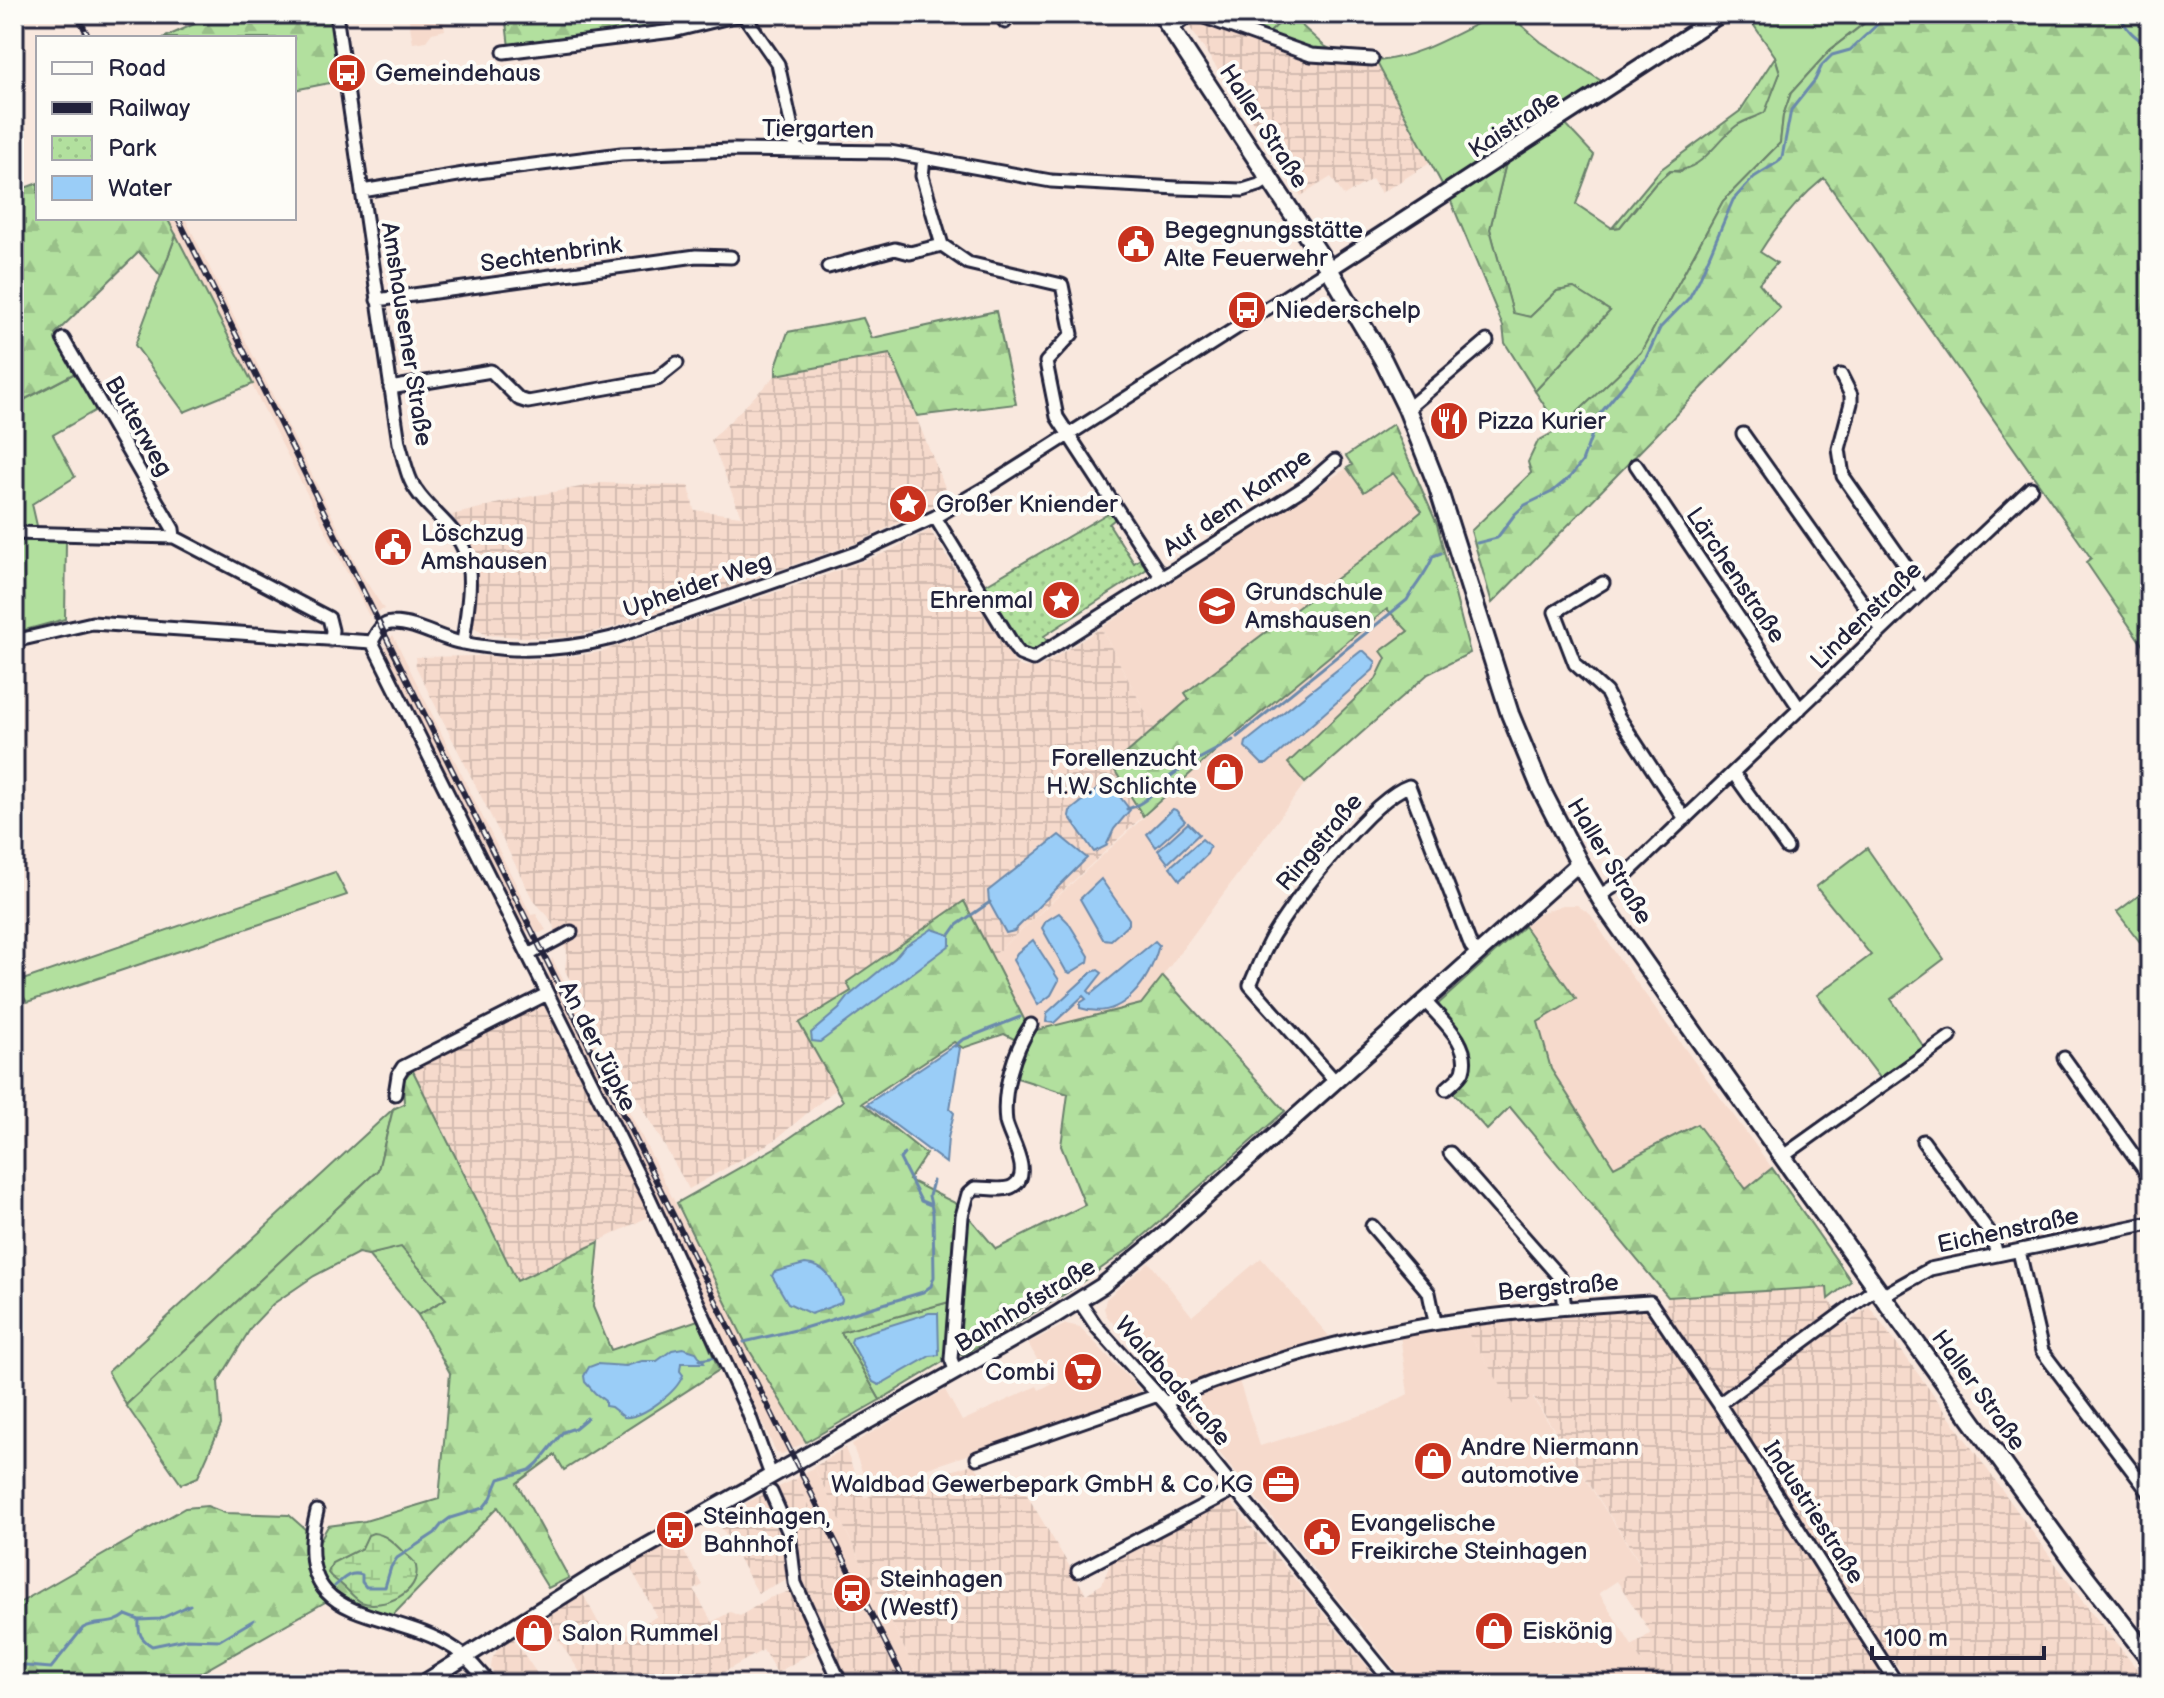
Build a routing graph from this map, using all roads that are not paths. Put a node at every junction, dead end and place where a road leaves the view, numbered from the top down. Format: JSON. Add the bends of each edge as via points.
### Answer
{"nodes":[{"id":1,"x":336,"y":14,"type":"edge"},
{"id":2,"x":742,"y":14,"type":"edge"},
{"id":3,"x":1721,"y":14,"type":"edge"},
{"id":4,"x":1166,"y":21,"type":"edge"},
{"id":5,"x":504,"y":52,"type":"dead end"},
{"id":6,"x":1372,"y":59,"type":"dead end"},
{"id":7,"x":797,"y":150,"type":"junction"},
{"id":8,"x":924,"y":158,"type":"junction"},
{"id":9,"x":1270,"y":178,"type":"junction"},
{"id":10,"x":362,"y":191,"type":"junction"},
{"id":11,"x":942,"y":245,"type":"junction"},
{"id":12,"x":731,"y":257,"type":"dead end"},
{"id":13,"x":828,"y":267,"type":"dead end"},
{"id":14,"x":1329,"y":269,"type":"junction"},
{"id":15,"x":377,"y":300,"type":"junction"},
{"id":16,"x":63,"y":339,"type":"dead end"},
{"id":17,"x":1487,"y":341,"type":"dead end"},
{"id":18,"x":677,"y":363,"type":"dead end"},
{"id":19,"x":1841,"y":375,"type":"dead end"},
{"id":20,"x":390,"y":388,"type":"junction"},
{"id":21,"x":1407,"y":409,"type":"junction"},
{"id":22,"x":1069,"y":434,"type":"junction"},
{"id":23,"x":1743,"y":434,"type":"dead end"},
{"id":24,"x":1335,"y":461,"type":"dead end"},
{"id":25,"x":1636,"y":465,"type":"dead end"},
{"id":26,"x":2031,"y":488,"type":"dead end"},
{"id":27,"x":935,"y":517,"type":"junction"},
{"id":28,"x":14,"y":533,"type":"edge"},
{"id":29,"x":174,"y":537,"type":"junction"},
{"id":30,"x":1162,"y":578,"type":"junction"},
{"id":31,"x":1603,"y":583,"type":"dead end"},
{"id":32,"x":1923,"y":590,"type":"junction"},
{"id":33,"x":1882,"y":630,"type":"junction"},
{"id":34,"x":331,"y":640,"type":"junction"},
{"id":35,"x":14,"y":641,"type":"edge"},
{"id":36,"x":372,"y":642,"type":"junction"},
{"id":37,"x":463,"y":643,"type":"junction"},
{"id":38,"x":1800,"y":709,"type":"junction"},
{"id":39,"x":1734,"y":774,"type":"junction"},
{"id":40,"x":1685,"y":819,"type":"junction"},
{"id":41,"x":1787,"y":848,"type":"dead end"},
{"id":42,"x":1579,"y":863,"type":"junction"},
{"id":43,"x":1599,"y":896,"type":"junction"},
{"id":44,"x":571,"y":932,"type":"dead end"},
{"id":45,"x":1477,"y":953,"type":"junction"},
{"id":46,"x":528,"y":955,"type":"junction"},
{"id":47,"x":547,"y":994,"type":"junction"},
{"id":48,"x":1425,"y":1001,"type":"junction"},
{"id":49,"x":1031,"y":1025,"type":"dead end"},
{"id":50,"x":1950,"y":1037,"type":"dead end"},
{"id":51,"x":2064,"y":1058,"type":"dead end"},
{"id":52,"x":1335,"y":1081,"type":"junction"},
{"id":53,"x":1446,"y":1089,"type":"dead end"},
{"id":54,"x":395,"y":1094,"type":"dead end"},
{"id":55,"x":1923,"y":1141,"type":"dead end"},
{"id":56,"x":1450,"y":1153,"type":"dead end"},
{"id":57,"x":1782,"y":1157,"type":"junction"},
{"id":58,"x":2150,"y":1178,"type":"edge"},
{"id":59,"x":2150,"y":1223,"type":"edge"},
{"id":60,"x":1372,"y":1226,"type":"dead end"},
{"id":61,"x":2019,"y":1251,"type":"junction"},
{"id":62,"x":1997,"y":1255,"type":"junction"},
{"id":63,"x":1879,"y":1292,"type":"junction"},
{"id":64,"x":1079,"y":1301,"type":"junction"},
{"id":65,"x":1565,"y":1307,"type":"junction"},
{"id":66,"x":1435,"y":1322,"type":"junction"},
{"id":67,"x":956,"y":1372,"type":"junction"},
{"id":68,"x":1162,"y":1399,"type":"junction"},
{"id":69,"x":1719,"y":1404,"type":"junction"},
{"id":70,"x":977,"y":1458,"type":"dead end"},
{"id":71,"x":771,"y":1475,"type":"junction"},
{"id":72,"x":1235,"y":1489,"type":"junction"},
{"id":73,"x":771,"y":1492,"type":"dead end"},
{"id":74,"x":2150,"y":1494,"type":"edge"},
{"id":75,"x":317,"y":1511,"type":"dead end"},
{"id":76,"x":1078,"y":1571,"type":"dead end"},
{"id":77,"x":465,"y":1657,"type":"junction"},
{"id":78,"x":2150,"y":1659,"type":"edge"},
{"id":79,"x":422,"y":1684,"type":"edge"},
{"id":80,"x":490,"y":1684,"type":"edge"},
{"id":81,"x":841,"y":1684,"type":"edge"},
{"id":82,"x":1394,"y":1684,"type":"edge"},
{"id":83,"x":1897,"y":1684,"type":"edge"}],
"edges":[{"from":1,"to":10,"type":"street","name":"Amshausener Straße"},
{"from":2,"to":5,"type":"street","via":[[673,31]]},
{"from":2,"to":7,"type":"street","via":[[778,64]]},
{"from":3,"to":14,"type":"street","name":"Kaistraße"},
{"from":4,"to":6,"type":"street","via":[[1199,15],[1311,55]]},
{"from":4,"to":9,"type":"main road","name":"Haller Straße"},
{"from":7,"to":8,"type":"street","name":"Tiergarten"},
{"from":7,"to":10,"type":"street","name":"Tiergarten","via":[[621,154]]},
{"from":8,"to":9,"type":"street","name":"Tiergarten","via":[[1051,181],[1114,185],[1243,190]]},
{"from":8,"to":11,"type":"street","via":[[922,176]]},
{"from":9,"to":14,"type":"main road","name":"Haller Straße"},
{"from":10,"to":15,"type":"street","name":"Amshausener Straße"},
{"from":11,"to":13,"type":"street","via":[[910,253],[895,249]]},
{"from":11,"to":22,"type":"street","name":"Auf dem Kampe","via":[[968,263],[1062,285],[1072,334],[1046,362],[1057,417]]},
{"from":12,"to":15,"type":"street","name":"Sechtenbrink","via":[[696,256]]},
{"from":14,"to":21,"type":"main road","name":"Haller Straße"},
{"from":14,"to":22,"type":"street","name":"Upheider Weg"},
{"from":15,"to":20,"type":"street","name":"Amshausener Straße"},
{"from":16,"to":29,"type":"street","name":"Butterweg"},
{"from":17,"to":21,"type":"street"},
{"from":18,"to":20,"type":"street","via":[[657,379],[528,402],[491,371]]},
{"from":19,"to":32,"type":"street","via":[[1851,395],[1839,449],[1843,476]]},
{"from":20,"to":37,"type":"street","name":"Amshausener Straße","via":[[413,487],[447,523],[466,555]]},
{"from":21,"to":42,"type":"main road","name":"Haller Straße","via":[[1437,485],[1510,714]]},
{"from":22,"to":27,"type":"street","name":"Upheider Weg"},
{"from":22,"to":30,"type":"street","name":"Auf dem Kampe"},
{"from":23,"to":33,"type":"street"},
{"from":24,"to":30,"type":"street","name":"Auf dem Kampe","via":[[1305,487]]},
{"from":25,"to":38,"type":"street","name":"Lärchenstraße"},
{"from":26,"to":32,"type":"street","name":"Lindenstraße"},
{"from":27,"to":30,"type":"street","name":"Auf dem Kampe","via":[[1015,648],[1027,658],[1041,657]]},
{"from":27,"to":37,"type":"street","name":"Upheider Weg","via":[[859,552],[612,638],[551,650]]},
{"from":28,"to":29,"type":"street"},
{"from":29,"to":34,"type":"street","via":[[329,618]]},
{"from":31,"to":40,"type":"street","via":[[1555,612],[1575,664],[1606,692]]},
{"from":32,"to":33,"type":"street","name":"Lindenstraße"},
{"from":33,"to":38,"type":"street","name":"Lindenstraße"},
{"from":34,"to":35,"type":"street","via":[[92,623]]},
{"from":34,"to":36,"type":"street"},
{"from":36,"to":37,"type":"street","name":"Upheider Weg","via":[[382,627],[394,623]]},
{"from":36,"to":46,"type":"street","name":"An der Jüpke"},
{"from":38,"to":39,"type":"street","name":"Lindenstraße"},
{"from":39,"to":40,"type":"street","name":"Lindenstraße"},
{"from":39,"to":41,"type":"street"},
{"from":40,"to":43,"type":"street","name":"Lindenstraße"},
{"from":42,"to":43,"type":"main road","name":"Haller Straße"},
{"from":42,"to":45,"type":"street","name":"Bahnhofstraße"},
{"from":43,"to":57,"type":"main road","name":"Haller Straße"},
{"from":44,"to":46,"type":"street"},
{"from":45,"to":48,"type":"street","name":"Bahnhofstraße"},
{"from":45,"to":52,"type":"street","name":"Ringstraße","via":[[1409,786],[1395,791],[1316,876],[1273,936],[1250,985]]},
{"from":46,"to":47,"type":"street","name":"An der Jüpke"},
{"from":47,"to":54,"type":"street","via":[[403,1067]]},
{"from":47,"to":71,"type":"street","name":"An der Jüpke","via":[[719,1347]]},
{"from":48,"to":52,"type":"street","name":"Bahnhofstraße"},
{"from":48,"to":53,"type":"street","via":[[1465,1055],[1463,1073]]},
{"from":49,"to":67,"type":"street","via":[[1021,1040],[1006,1102],[1007,1124],[1020,1158],[1019,1179],[1012,1187],[971,1190],[964,1207],[951,1359]]},
{"from":50,"to":57,"type":"street"},
{"from":51,"to":58,"type":"street"},
{"from":52,"to":64,"type":"street","name":"Bahnhofstraße","via":[[1139,1258]]},
{"from":55,"to":62,"type":"street","via":[[1992,1236]]},
{"from":56,"to":65,"type":"street","via":[[1561,1279]]},
{"from":57,"to":63,"type":"main road","name":"Haller Straße"},
{"from":59,"to":61,"type":"street","name":"Eichenstraße"},
{"from":60,"to":66,"type":"street","via":[[1429,1293]]},
{"from":61,"to":62,"type":"street","name":"Eichenstraße"},
{"from":61,"to":74,"type":"street","via":[[2042,1351]]},
{"from":62,"to":63,"type":"street","name":"Eichenstraße","via":[[1922,1272]]},
{"from":63,"to":69,"type":"street"},
{"from":63,"to":78,"type":"main road","name":"Haller Straße"},
{"from":64,"to":67,"type":"street","name":"Bahnhofstraße"},
{"from":64,"to":68,"type":"street","name":"Waldbadstraße"},
{"from":65,"to":66,"type":"street","name":"Bergstraße"},
{"from":65,"to":69,"type":"street","name":"Bergstraße","via":[[1650,1302]]},
{"from":66,"to":68,"type":"street","name":"Bergstraße","via":[[1320,1347]]},
{"from":67,"to":71,"type":"street","name":"Bahnhofstraße"},
{"from":68,"to":70,"type":"street","name":"Bergstraße"},
{"from":68,"to":72,"type":"street","name":"Waldbadstraße"},
{"from":69,"to":83,"type":"street","name":"Industriestraße"},
{"from":71,"to":77,"type":"street","name":"Bahnhofstraße"},
{"from":72,"to":76,"type":"street"},
{"from":72,"to":82,"type":"street","name":"Waldbadstraße"},
{"from":73,"to":81,"type":"street","via":[[789,1533],[795,1583]]},
{"from":75,"to":77,"type":"street","via":[[312,1566],[321,1587],[351,1610],[437,1640]]},
{"from":77,"to":79,"type":"street","name":"Bahnhofstraße"},
{"from":77,"to":80,"type":"street"}]}
